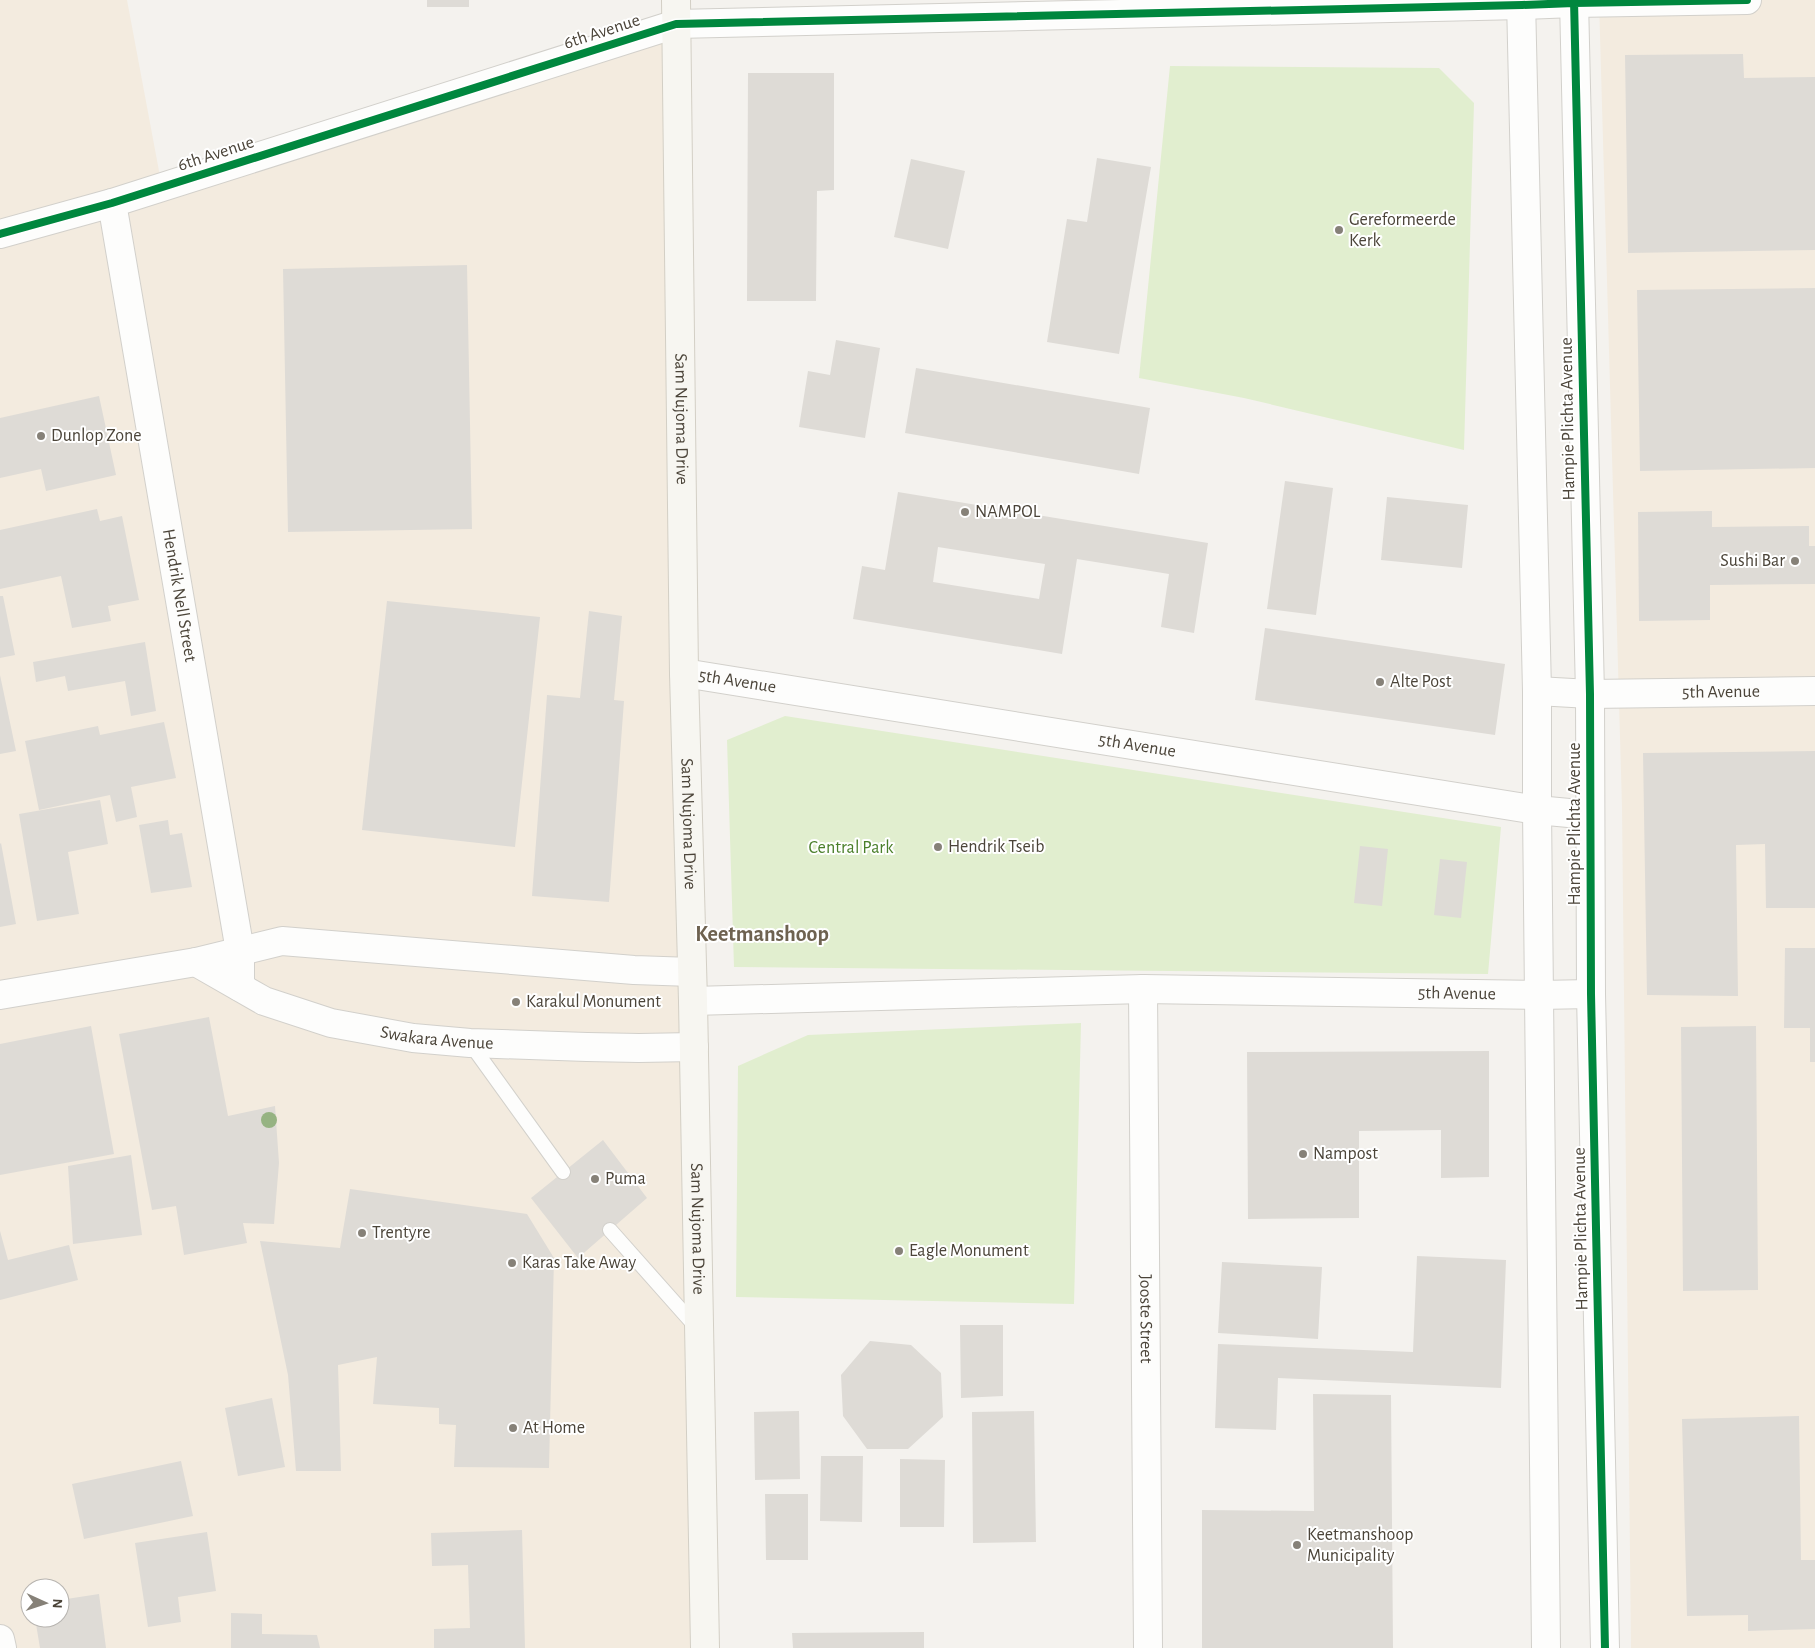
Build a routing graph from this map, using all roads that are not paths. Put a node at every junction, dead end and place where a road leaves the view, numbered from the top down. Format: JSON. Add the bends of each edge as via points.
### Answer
{"nodes":[{"id":1,"x":1747,"y":0,"type":"edge"},
{"id":2,"x":1574,"y":1,"type":"edge"},
{"id":3,"x":1522,"y":3,"type":"edge"},
{"id":4,"x":676,"y":12,"type":"edge"},
{"id":5,"x":112,"y":203,"type":"junction"},
{"id":6,"x":0,"y":234,"type":"edge"},
{"id":7,"x":684,"y":673,"type":"junction"},
{"id":8,"x":1538,"y":691,"type":"junction"},
{"id":9,"x":1815,"y":691,"type":"edge"},
{"id":10,"x":1590,"y":694,"type":"junction"},
{"id":11,"x":1537,"y":810,"type":"junction"},
{"id":12,"x":1590,"y":815,"type":"junction"},
{"id":13,"x":240,"y":951,"type":"junction"},
{"id":14,"x":196,"y":962,"type":"junction"},
{"id":15,"x":692,"y":972,"type":"junction"},
{"id":16,"x":240,"y":987,"type":"junction"},
{"id":17,"x":1143,"y":989,"type":"junction"},
{"id":18,"x":1591,"y":994,"type":"junction"},
{"id":19,"x":0,"y":995,"type":"edge"},
{"id":20,"x":1539,"y":995,"type":"junction"},
{"id":21,"x":693,"y":1001,"type":"junction"},
{"id":22,"x":470,"y":1043,"type":"junction"},
{"id":23,"x":694,"y":1047,"type":"junction"},
{"id":24,"x":563,"y":1172,"type":"dead end"},
{"id":25,"x":610,"y":1230,"type":"dead end"},
{"id":26,"x":699,"y":1330,"type":"junction"},
{"id":27,"x":0,"y":1639,"type":"edge"},
{"id":28,"x":2,"y":1648,"type":"edge"},
{"id":29,"x":705,"y":1648,"type":"edge"},
{"id":30,"x":1148,"y":1648,"type":"edge"},
{"id":31,"x":1546,"y":1648,"type":"edge"},
{"id":32,"x":1605,"y":1648,"type":"edge"}],
"edges":[{"from":1,"to":2,"type":"street","name":"6th Avenue"},
{"from":2,"to":3,"type":"street","name":"6th Avenue"},
{"from":2,"to":10,"type":"street","name":"Hampie Plichta Avenue"},
{"from":3,"to":4,"type":"street","name":"6th Avenue"},
{"from":3,"to":8,"type":"street","name":"Hampie Plichta Avenue"},
{"from":4,"to":5,"type":"street","name":"6th Avenue"},
{"from":4,"to":7,"type":"main road","name":"Sam Nujoma Drive"},
{"from":5,"to":6,"type":"street","name":"6th Avenue"},
{"from":5,"to":13,"type":"street","name":"Hendrik Nell Street"},
{"from":7,"to":11,"type":"street","name":"5th Avenue"},
{"from":7,"to":15,"type":"main road","name":"Sam Nujoma Drive"},
{"from":8,"to":10,"type":"street","name":"5th Avenue"},
{"from":8,"to":11,"type":"street","name":"Hampie Plichta Avenue"},
{"from":9,"to":10,"type":"street","name":"5th Avenue"},
{"from":10,"to":12,"type":"street","name":"Hampie Plichta Avenue"},
{"from":11,"to":12,"type":"street","name":"5th Avenue"},
{"from":11,"to":20,"type":"street","name":"Hampie Plichta Avenue"},
{"from":12,"to":18,"type":"street","name":"Hampie Plichta Avenue"},
{"from":13,"to":14,"type":"street"},
{"from":13,"to":15,"type":"street","via":[[282,941]]},
{"from":13,"to":16,"type":"street","name":"Hendrik Nell Street"},
{"from":14,"to":16,"type":"street","name":"Swakara Avenue"},
{"from":14,"to":19,"type":"street"},
{"from":15,"to":21,"type":"main road","name":"Sam Nujoma Drive"},
{"from":16,"to":22,"type":"street","name":"Swakara Avenue","via":[[264,1001],[331,1024],[413,1038]]},
{"from":17,"to":20,"type":"street","name":"5th Avenue"},
{"from":17,"to":21,"type":"street","name":"5th Avenue"},
{"from":17,"to":30,"type":"street","name":"Jooste Street"},
{"from":18,"to":20,"type":"street","name":"5th Avenue"},
{"from":18,"to":32,"type":"street","name":"Hampie Plichta Avenue"},
{"from":20,"to":31,"type":"street","name":"Hampie Plichta Avenue"},
{"from":21,"to":23,"type":"main road","name":"Sam Nujoma Drive"},
{"from":22,"to":23,"type":"street","name":"Swakara Avenue"},
{"from":22,"to":24,"type":"lane"},
{"from":23,"to":26,"type":"main road","name":"Sam Nujoma Drive"},
{"from":25,"to":26,"type":"lane"},
{"from":26,"to":29,"type":"main road","name":"Sam Nujoma Drive"},
{"from":27,"to":28,"type":"street"}]}
